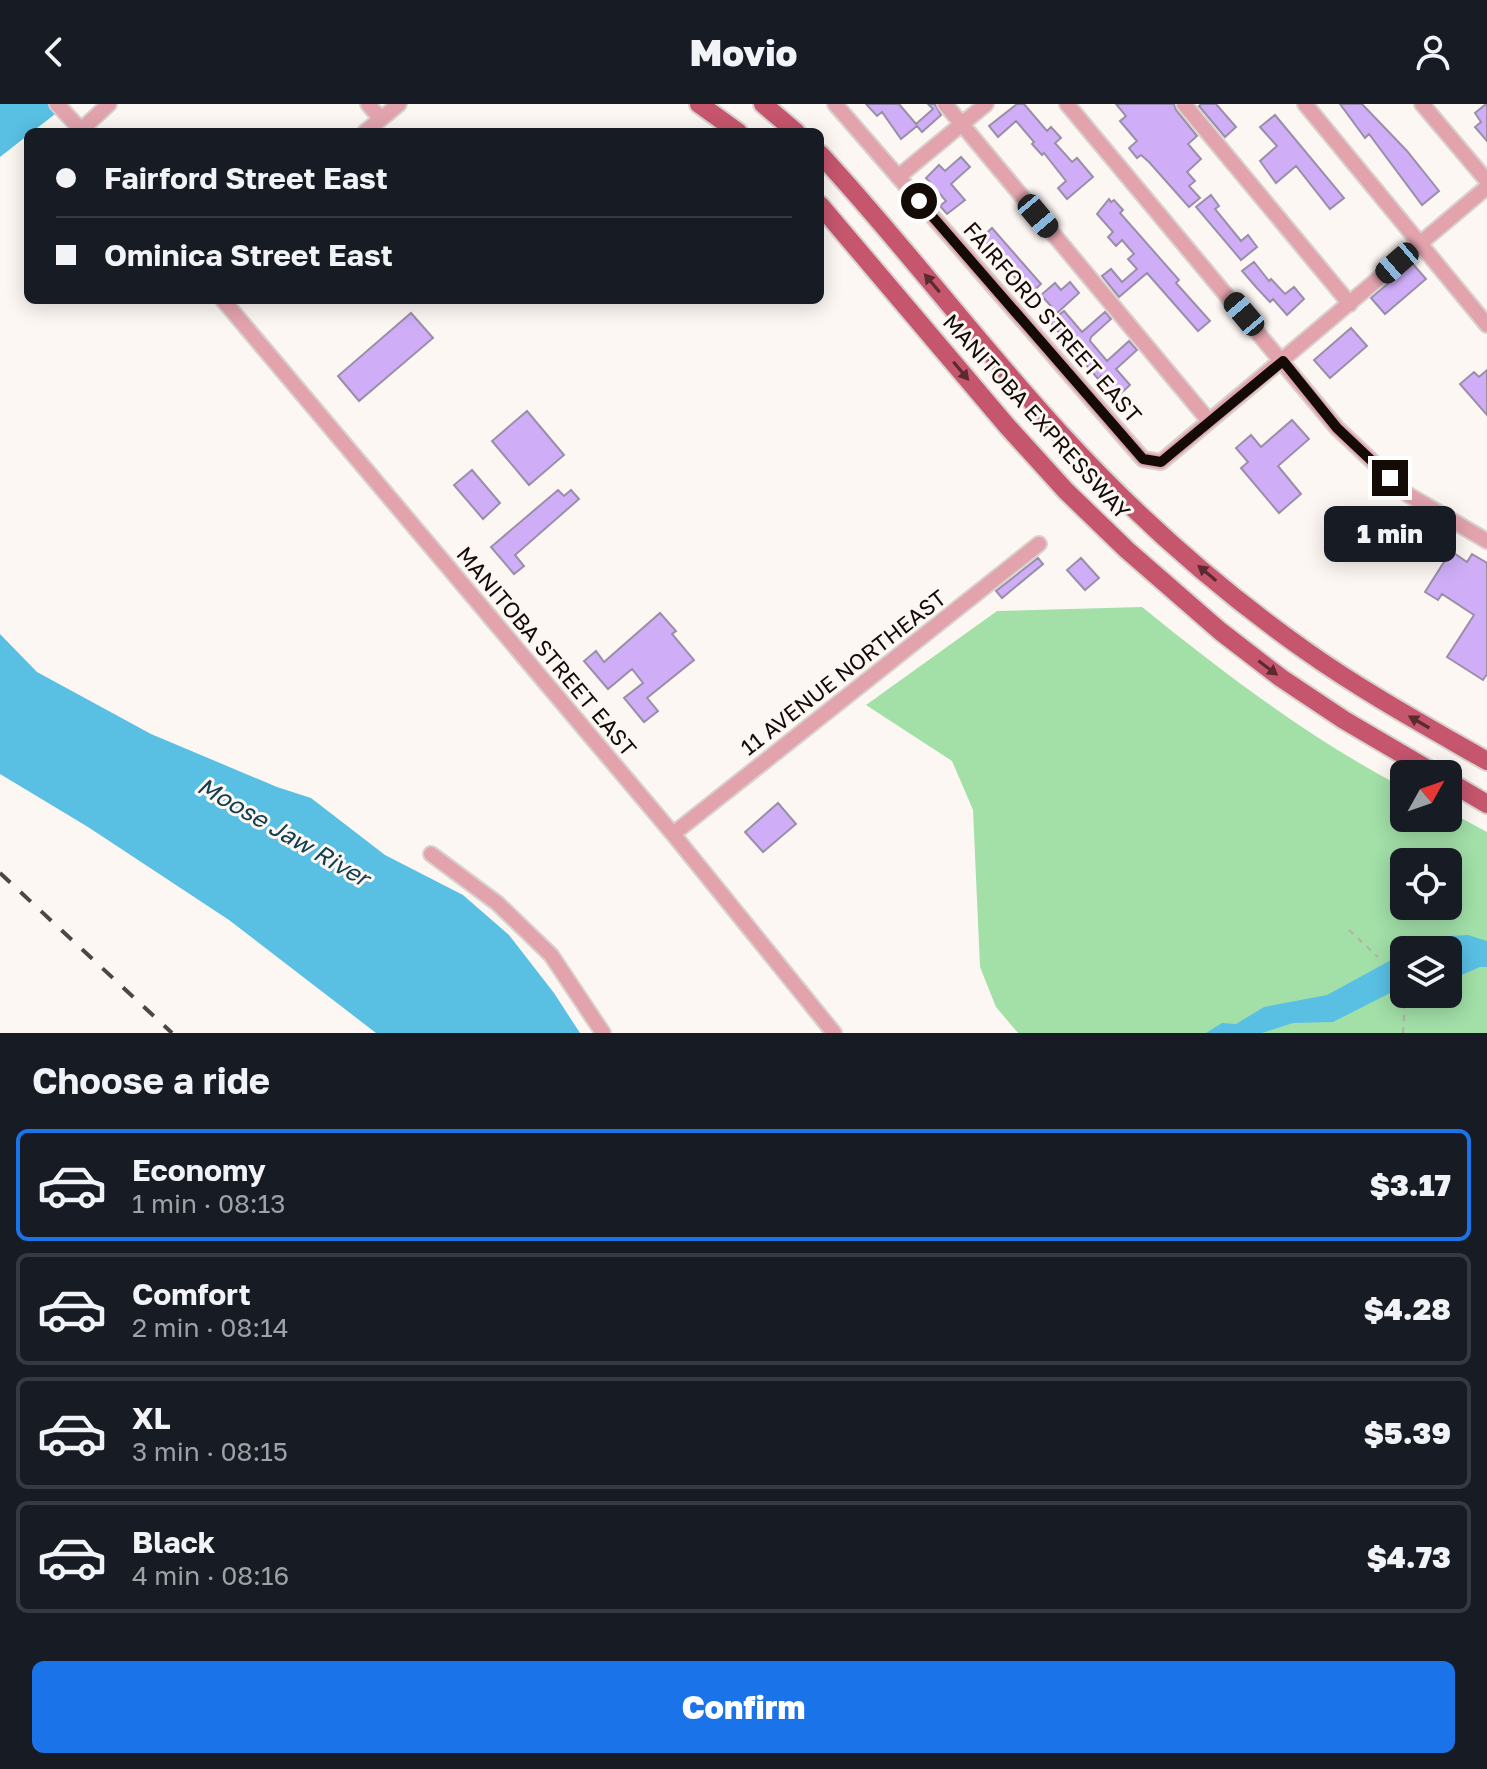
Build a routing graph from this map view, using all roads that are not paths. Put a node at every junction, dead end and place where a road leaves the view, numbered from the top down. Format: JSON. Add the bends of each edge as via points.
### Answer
{"nodes":[{"id":1,"x":57,"y":104,"type":"edge"},
{"id":2,"x":109,"y":104,"type":"edge"},
{"id":3,"x":368,"y":104,"type":"edge"},
{"id":4,"x":399,"y":104,"type":"edge"},
{"id":5,"x":699,"y":104,"type":"edge"},
{"id":6,"x":763,"y":104,"type":"edge"},
{"id":7,"x":835,"y":104,"type":"edge"},
{"id":8,"x":945,"y":104,"type":"edge"},
{"id":9,"x":986,"y":104,"type":"edge"},
{"id":10,"x":1067,"y":104,"type":"edge"},
{"id":11,"x":1184,"y":104,"type":"edge"},
{"id":12,"x":1305,"y":104,"type":"edge"},
{"id":13,"x":1422,"y":104,"type":"edge"},
{"id":14,"x":381,"y":119,"type":"junction"},
{"id":15,"x":962,"y":124,"type":"junction"},
{"id":16,"x":79,"y":128,"type":"edge"},
{"id":17,"x":85,"y":128,"type":"edge"},
{"id":18,"x":370,"y":128,"type":"edge"},
{"id":19,"x":732,"y":128,"type":"edge"},
{"id":20,"x":791,"y":128,"type":"edge"},
{"id":21,"x":824,"y":159,"type":"edge"},
{"id":22,"x":898,"y":177,"type":"junction"},
{"id":23,"x":1487,"y":184,"type":"edge"},
{"id":24,"x":824,"y":210,"type":"edge"},
{"id":25,"x":1421,"y":243,"type":"junction"},
{"id":26,"x":226,"y":304,"type":"edge"},
{"id":27,"x":1350,"y":304,"type":"junction"},
{"id":28,"x":1487,"y":325,"type":"edge"},
{"id":29,"x":1283,"y":361,"type":"junction"},
{"id":30,"x":1209,"y":421,"type":"junction"},
{"id":31,"x":1487,"y":541,"type":"edge"},
{"id":32,"x":1039,"y":544,"type":"dead end"},
{"id":33,"x":1412,"y":760,"type":"edge"},
{"id":34,"x":1487,"y":761,"type":"edge"},
{"id":35,"x":1462,"y":789,"type":"edge"},
{"id":36,"x":1487,"y":804,"type":"edge"},
{"id":37,"x":673,"y":834,"type":"junction"},
{"id":38,"x":431,"y":854,"type":"dead end"},
{"id":39,"x":603,"y":1033,"type":"edge"},
{"id":40,"x":834,"y":1033,"type":"edge"}],
"edges":[{"from":1,"to":16,"type":"street"},
{"from":2,"to":17,"type":"street"},
{"from":3,"to":14,"type":"street"},
{"from":4,"to":14,"type":"street"},
{"from":5,"to":19,"type":"main road"},
{"from":6,"to":20,"type":"main road"},
{"from":7,"to":22,"type":"street","name":"FAIRFORD STREET EAST"},
{"from":8,"to":15,"type":"street"},
{"from":9,"to":15,"type":"street"},
{"from":10,"to":29,"type":"street"},
{"from":11,"to":27,"type":"street"},
{"from":12,"to":25,"type":"street"},
{"from":13,"to":23,"type":"street"},
{"from":14,"to":18,"type":"street"},
{"from":15,"to":22,"type":"street"},
{"from":15,"to":30,"type":"street"},
{"from":34,"to":21,"type":"main road","name":"MANITOBA EXPRESSWAY","one_way":true,"via":[[1305,651],[1133,507],[1061,435]]},
{"from":22,"to":30,"type":"street","name":"FAIRFORD STREET EAST","via":[[1143,459],[1161,462]]},
{"from":23,"to":25,"type":"street"},
{"from":24,"to":33,"type":"main road","name":"MANITOBA EXPRESSWAY","one_way":true,"via":[[1007,426],[1127,550],[1281,678]]},
{"from":25,"to":27,"type":"street"},
{"from":25,"to":28,"type":"street"},
{"from":26,"to":37,"type":"street","name":"MANITOBA STREET EAST"},
{"from":27,"to":29,"type":"street"},
{"from":29,"to":30,"type":"street"},
{"from":29,"to":31,"type":"street","via":[[1337,428],[1407,494]]},
{"from":32,"to":37,"type":"street","name":"11 AVENUE NORTHEAST"},
{"from":35,"to":36,"type":"main road"},
{"from":37,"to":40,"type":"street","name":"MANITOBA STREET EAST"},
{"from":38,"to":39,"type":"street","via":[[497,903],[551,955]]}]}
